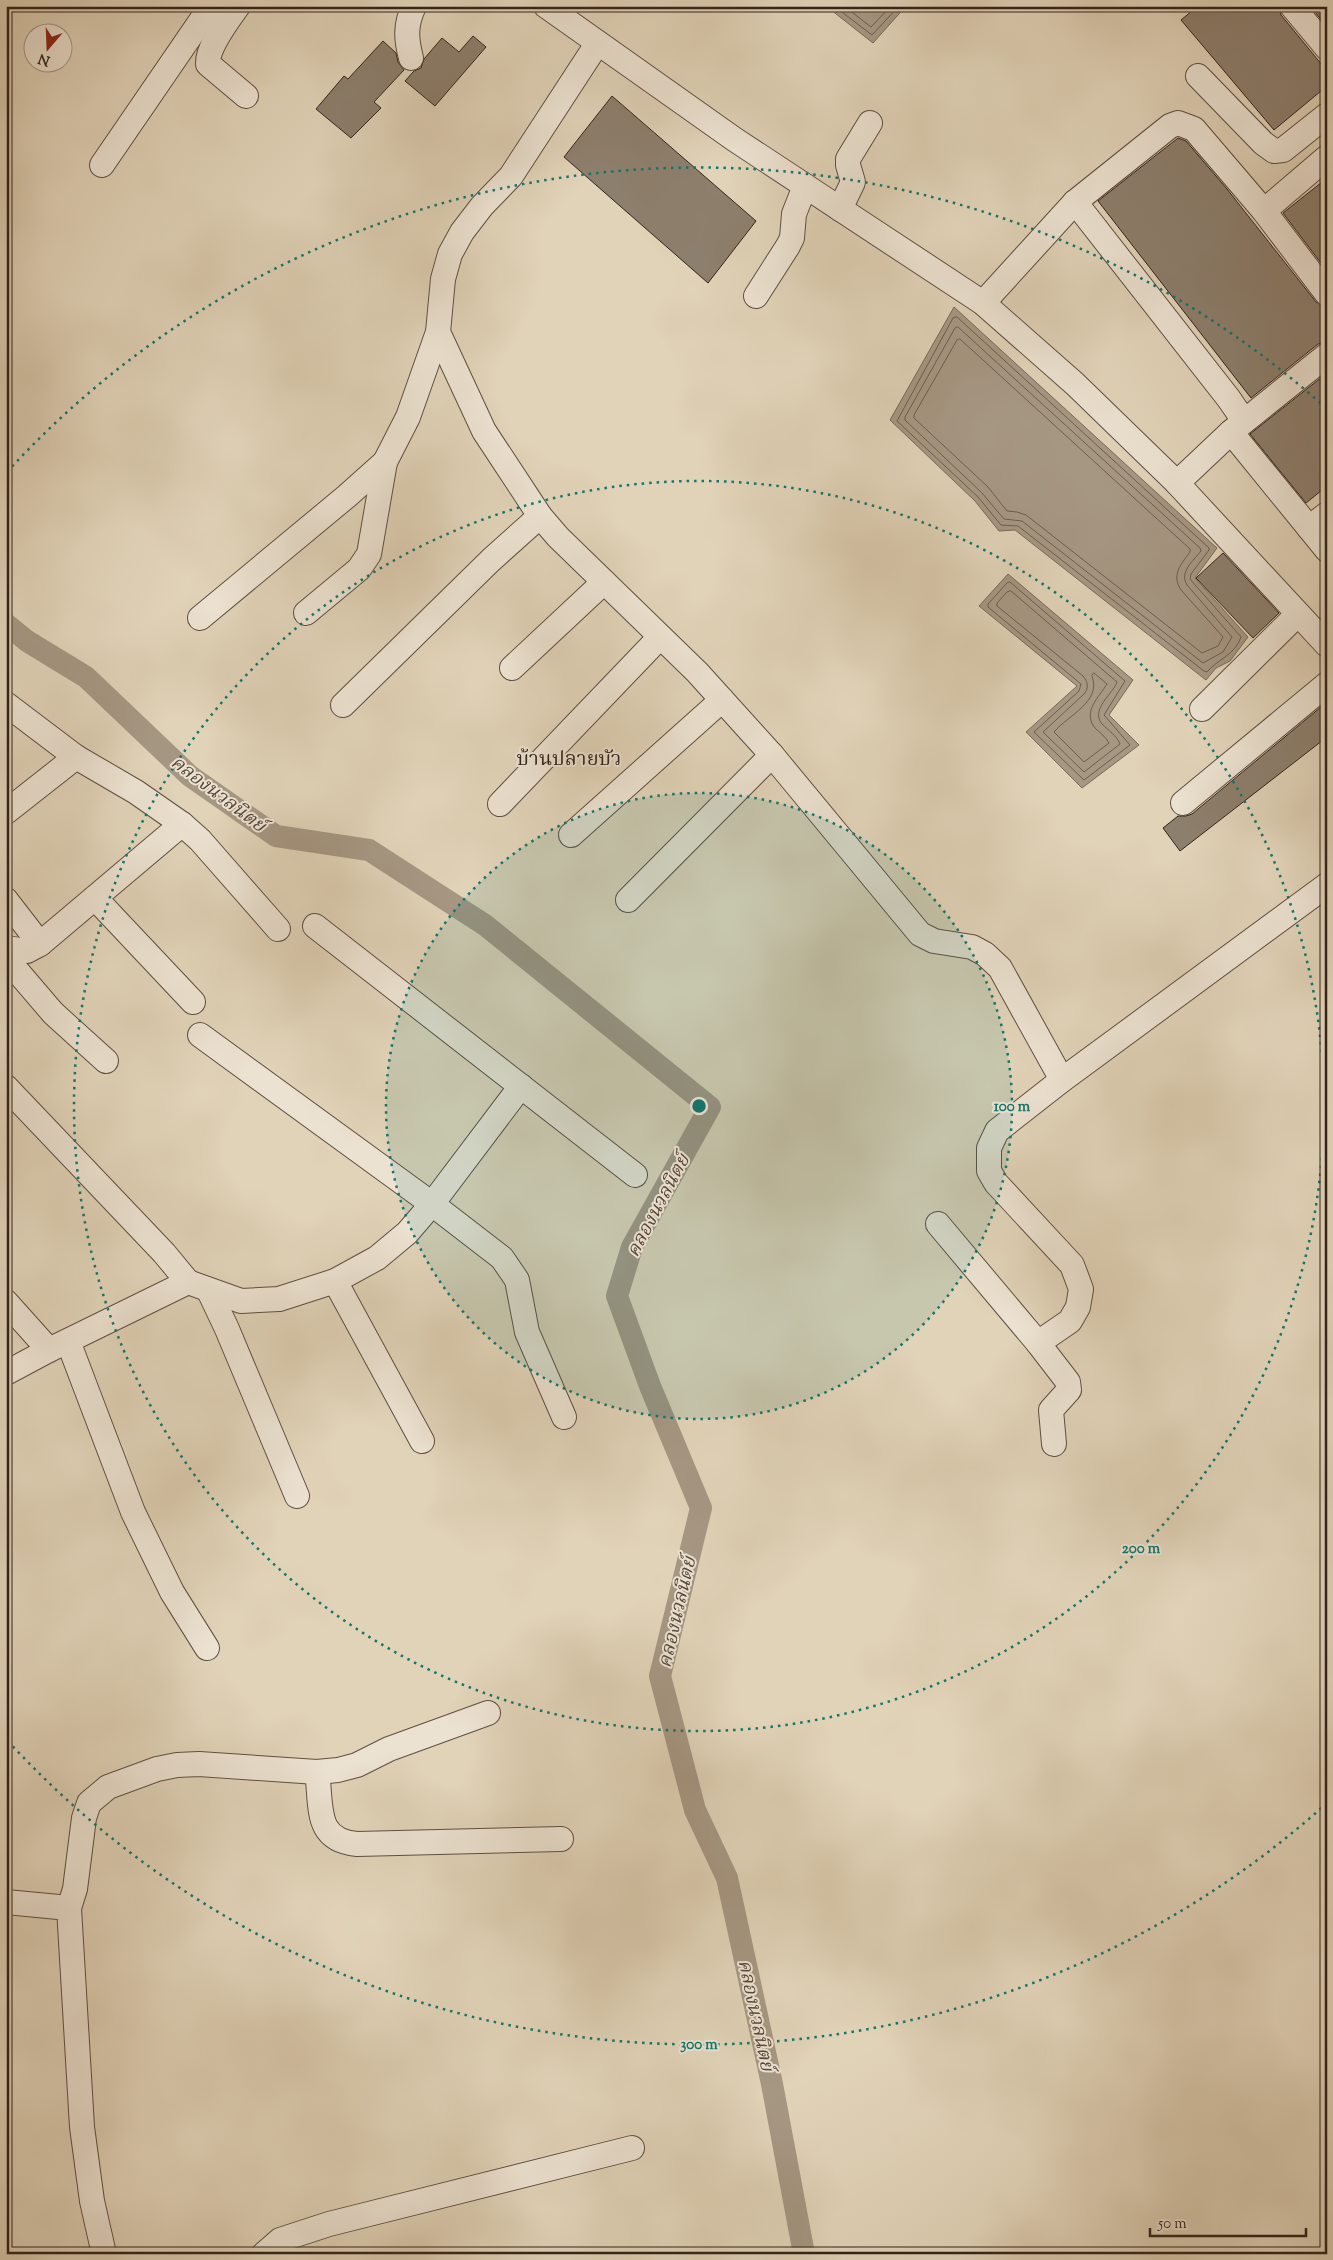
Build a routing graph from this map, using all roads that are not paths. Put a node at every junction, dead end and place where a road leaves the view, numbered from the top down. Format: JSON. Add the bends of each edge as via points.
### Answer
{"nodes":[{"id":1,"x":211,"y":6,"type":"edge"},
{"id":2,"x":238,"y":6,"type":"edge"},
{"id":3,"x":414,"y":6,"type":"edge"},
{"id":4,"x":546,"y":6,"type":"edge"},
{"id":5,"x":1292,"y":6,"type":"edge"},
{"id":6,"x":597,"y":44,"type":"junction"},
{"id":7,"x":1327,"y":48,"type":"edge"},
{"id":8,"x":411,"y":58,"type":"dead end"},
{"id":9,"x":1198,"y":76,"type":"dead end"},
{"id":10,"x":246,"y":96,"type":"dead end"},
{"id":11,"x":1327,"y":115,"type":"edge"},
{"id":12,"x":870,"y":123,"type":"dead end"},
{"id":13,"x":1327,"y":157,"type":"edge"},
{"id":14,"x":102,"y":165,"type":"dead end"},
{"id":15,"x":805,"y":186,"type":"junction"},
{"id":16,"x":1075,"y":202,"type":"junction"},
{"id":17,"x":840,"y":209,"type":"junction"},
{"id":18,"x":1264,"y":211,"type":"junction"},
{"id":19,"x":1327,"y":294,"type":"edge"},
{"id":20,"x":756,"y":296,"type":"dead end"},
{"id":21,"x":983,"y":303,"type":"junction"},
{"id":22,"x":438,"y":332,"type":"junction"},
{"id":23,"x":1327,"y":355,"type":"edge"},
{"id":24,"x":1238,"y":427,"type":"junction"},
{"id":25,"x":384,"y":462,"type":"junction"},
{"id":26,"x":1177,"y":483,"type":"junction"},
{"id":27,"x":540,"y":516,"type":"junction"},
{"id":28,"x":1318,"y":521,"type":"edge"},
{"id":29,"x":1327,"y":550,"type":"edge"},
{"id":30,"x":604,"y":582,"type":"junction"},
{"id":31,"x":306,"y":613,"type":"dead end"},
{"id":32,"x":1298,"y":614,"type":"junction"},
{"id":33,"x":200,"y":618,"type":"dead end"},
{"id":34,"x":660,"y":637,"type":"junction"},
{"id":35,"x":1327,"y":645,"type":"edge"},
{"id":36,"x":512,"y":668,"type":"dead end"},
{"id":37,"x":1327,"y":684,"type":"edge"},
{"id":38,"x":722,"y":700,"type":"junction"},
{"id":39,"x":6,"y":704,"type":"edge"},
{"id":40,"x":343,"y":705,"type":"dead end"},
{"id":41,"x":1202,"y":709,"type":"dead end"},
{"id":42,"x":772,"y":755,"type":"junction"},
{"id":43,"x":76,"y":757,"type":"junction"},
{"id":44,"x":1183,"y":803,"type":"dead end"},
{"id":45,"x":500,"y":804,"type":"dead end"},
{"id":46,"x":6,"y":812,"type":"edge"},
{"id":47,"x":182,"y":824,"type":"junction"},
{"id":48,"x":571,"y":835,"type":"dead end"},
{"id":49,"x":1327,"y":885,"type":"edge"},
{"id":50,"x":95,"y":898,"type":"junction"},
{"id":51,"x":6,"y":900,"type":"edge"},
{"id":52,"x":628,"y":900,"type":"dead end"},
{"id":53,"x":315,"y":926,"type":"dead end"},
{"id":54,"x":278,"y":929,"type":"dead end"},
{"id":55,"x":40,"y":944,"type":"junction"},
{"id":56,"x":6,"y":948,"type":"edge"},
{"id":57,"x":6,"y":958,"type":"edge"},
{"id":58,"x":193,"y":1002,"type":"dead end"},
{"id":59,"x":200,"y":1035,"type":"dead end"},
{"id":60,"x":106,"y":1061,"type":"dead end"},
{"id":61,"x":1062,"y":1080,"type":"junction"},
{"id":62,"x":521,"y":1086,"type":"junction"},
{"id":63,"x":6,"y":1087,"type":"edge"},
{"id":64,"x":634,"y":1175,"type":"dead end"},
{"id":65,"x":432,"y":1204,"type":"junction"},
{"id":66,"x":938,"y":1224,"type":"dead end"},
{"id":67,"x":335,"y":1281,"type":"junction"},
{"id":68,"x":188,"y":1282,"type":"junction"},
{"id":69,"x":210,"y":1291,"type":"junction"},
{"id":70,"x":6,"y":1302,"type":"edge"},
{"id":71,"x":1038,"y":1344,"type":"junction"},
{"id":72,"x":59,"y":1346,"type":"junction"},
{"id":73,"x":6,"y":1374,"type":"edge"},
{"id":74,"x":564,"y":1417,"type":"dead end"},
{"id":75,"x":422,"y":1441,"type":"dead end"},
{"id":76,"x":1054,"y":1444,"type":"dead end"},
{"id":77,"x":297,"y":1496,"type":"dead end"},
{"id":78,"x":207,"y":1648,"type":"dead end"},
{"id":79,"x":488,"y":1713,"type":"dead end"},
{"id":80,"x":317,"y":1772,"type":"junction"},
{"id":81,"x":561,"y":1839,"type":"dead end"},
{"id":82,"x":6,"y":1902,"type":"edge"},
{"id":83,"x":69,"y":1908,"type":"junction"},
{"id":84,"x":632,"y":2148,"type":"dead end"},
{"id":85,"x":104,"y":2254,"type":"edge"},
{"id":86,"x":264,"y":2254,"type":"edge"}],
"edges":[{"from":1,"to":14,"type":"street"},
{"from":2,"to":10,"type":"street","via":[[212,47],[208,64]]},
{"from":3,"to":8,"type":"street","via":[[406,37]]},
{"from":4,"to":6,"type":"street"},
{"from":5,"to":7,"type":"street"},
{"from":6,"to":15,"type":"street"},
{"from":6,"to":22,"type":"street","via":[[511,176],[462,232],[450,254],[443,279]]},
{"from":9,"to":11,"type":"street","via":[[1274,151],[1283,150]]},
{"from":12,"to":17,"type":"street","via":[[850,152],[848,165],[853,182]]},
{"from":13,"to":18,"type":"street"},
{"from":15,"to":17,"type":"street"},
{"from":15,"to":20,"type":"street","via":[[794,214],[792,238]]},
{"from":16,"to":18,"type":"street","via":[[1178,123],[1194,128]]},
{"from":16,"to":21,"type":"street"},
{"from":16,"to":24,"type":"street","via":[[1229,399]]},
{"from":17,"to":21,"type":"street"},
{"from":18,"to":19,"type":"street"},
{"from":21,"to":26,"type":"street","via":[[1075,384]]},
{"from":22,"to":25,"type":"street","via":[[408,417]]},
{"from":22,"to":27,"type":"street","via":[[484,431]]},
{"from":23,"to":24,"type":"street"},
{"from":24,"to":26,"type":"street"},
{"from":24,"to":28,"type":"street"},
{"from":25,"to":31,"type":"street","via":[[369,554],[358,569]]},
{"from":25,"to":33,"type":"street","via":[[348,496]]},
{"from":26,"to":32,"type":"street"},
{"from":27,"to":30,"type":"street"},
{"from":27,"to":40,"type":"street"},
{"from":28,"to":29,"type":"street"},
{"from":30,"to":34,"type":"street"},
{"from":30,"to":36,"type":"street"},
{"from":32,"to":35,"type":"street"},
{"from":32,"to":41,"type":"street"},
{"from":34,"to":38,"type":"street"},
{"from":34,"to":45,"type":"street"},
{"from":37,"to":44,"type":"street"},
{"from":38,"to":42,"type":"street"},
{"from":38,"to":48,"type":"street"},
{"from":39,"to":43,"type":"street"},
{"from":42,"to":52,"type":"street"},
{"from":42,"to":61,"type":"street","via":[[920,934],[934,941],[972,946],[1000,968]]},
{"from":43,"to":46,"type":"street"},
{"from":43,"to":47,"type":"street"},
{"from":47,"to":50,"type":"street"},
{"from":47,"to":54,"type":"street"},
{"from":49,"to":61,"type":"street"},
{"from":50,"to":55,"type":"street"},
{"from":50,"to":58,"type":"street"},
{"from":51,"to":55,"type":"street"},
{"from":53,"to":62,"type":"street"},
{"from":55,"to":56,"type":"street","via":[[27,951]]},
{"from":57,"to":60,"type":"street","via":[[53,1013]]},
{"from":59,"to":65,"type":"street"},
{"from":61,"to":71,"type":"street","via":[[997,1131],[989,1148],[989,1172],[996,1183],[1072,1265],[1081,1289],[1078,1307],[1070,1321]]},
{"from":62,"to":64,"type":"street"},
{"from":62,"to":65,"type":"street"},
{"from":63,"to":68,"type":"street","via":[[157,1245]]},
{"from":65,"to":67,"type":"street","via":[[407,1233]]},
{"from":65,"to":74,"type":"street","via":[[502,1258],[517,1280],[527,1332]]},
{"from":66,"to":71,"type":"street"},
{"from":67,"to":69,"type":"street","via":[[279,1298],[241,1301]]},
{"from":67,"to":75,"type":"street"},
{"from":68,"to":69,"type":"street"},
{"from":68,"to":72,"type":"street"},
{"from":69,"to":77,"type":"street"},
{"from":70,"to":72,"type":"street"},
{"from":71,"to":76,"type":"street","via":[[1068,1382],[1069,1390],[1051,1410]]},
{"from":72,"to":73,"type":"street"},
{"from":72,"to":78,"type":"street","via":[[172,1592]]},
{"from":79,"to":80,"type":"street","via":[[357,1765]]},
{"from":80,"to":81,"type":"street","via":[[324,1828],[343,1843]]},
{"from":80,"to":83,"type":"street","via":[[199,1764],[157,1769],[108,1786],[88,1803],[76,1890]]},
{"from":82,"to":83,"type":"street"},
{"from":83,"to":85,"type":"street","via":[[82,2127],[92,2201]]},
{"from":84,"to":86,"type":"street","via":[[328,2224],[280,2240]]}]}
